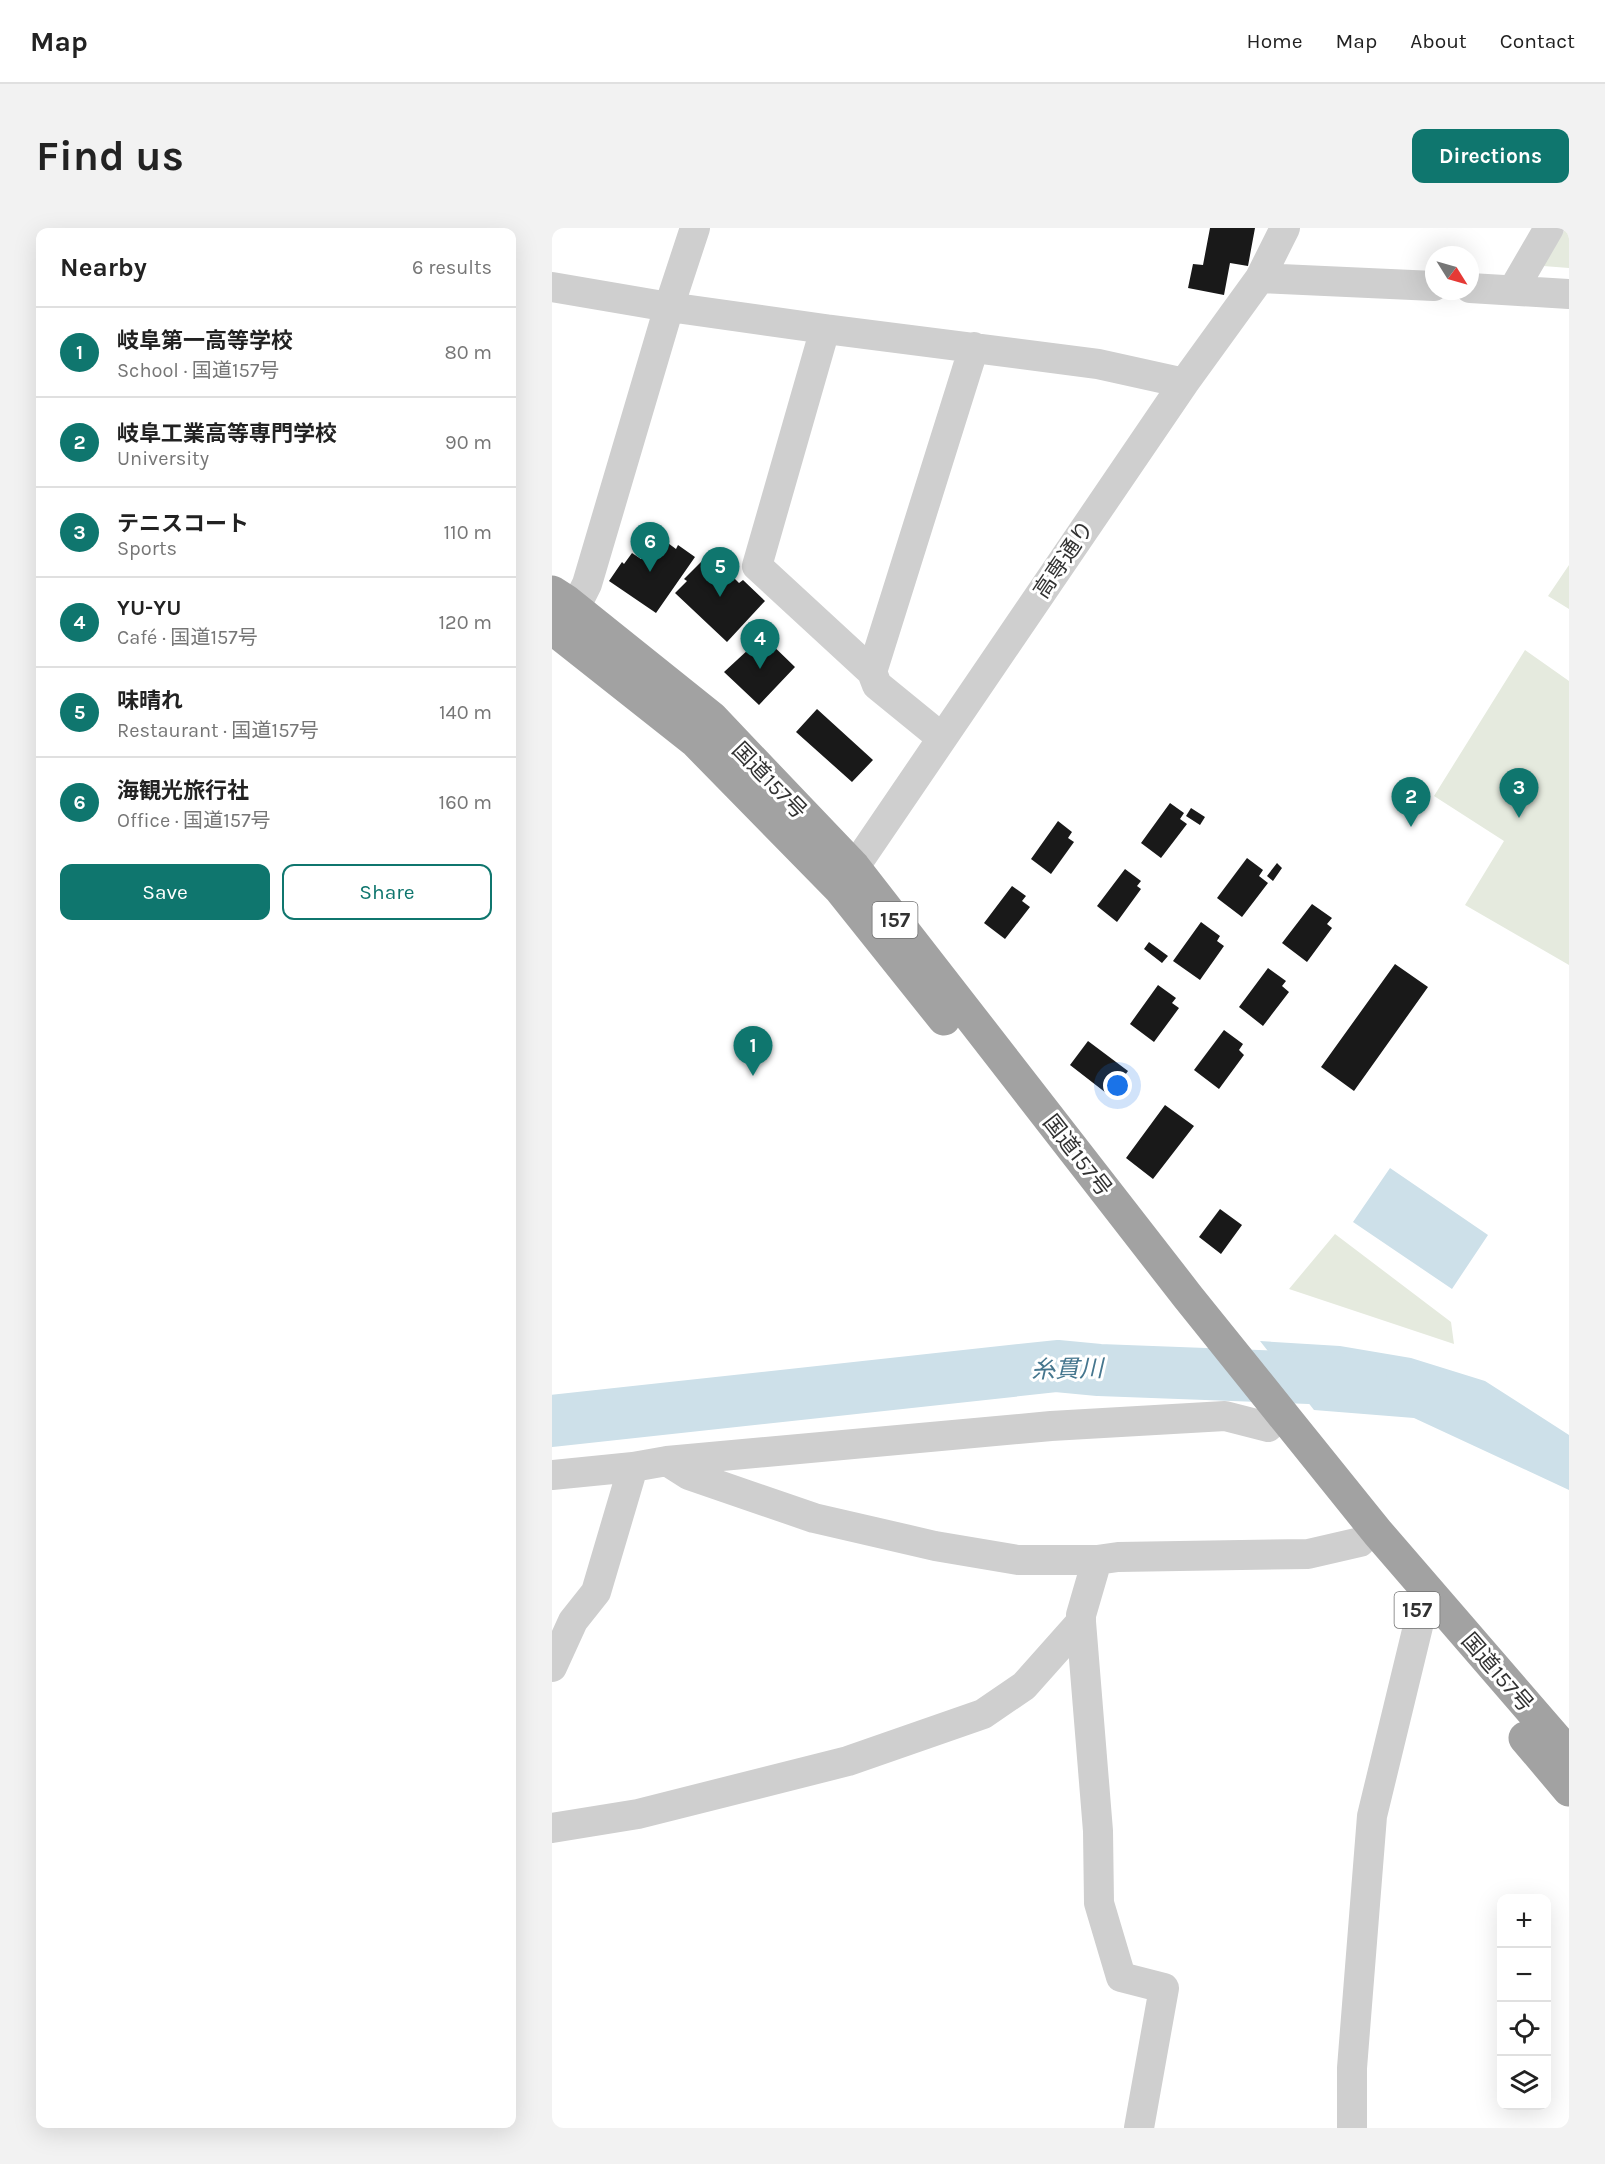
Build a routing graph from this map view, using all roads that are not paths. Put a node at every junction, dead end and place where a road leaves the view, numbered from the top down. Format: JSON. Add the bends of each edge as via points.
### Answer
{"nodes":[{"id":1,"x":694,"y":228,"type":"edge"},
{"id":2,"x":1285,"y":228,"type":"edge"},
{"id":3,"x":1549,"y":228,"type":"edge"},
{"id":4,"x":1260,"y":278,"type":"junction"},
{"id":5,"x":1425,"y":286,"type":"edge"},
{"id":6,"x":552,"y":287,"type":"edge"},
{"id":7,"x":1479,"y":288,"type":"edge"},
{"id":8,"x":1513,"y":290,"type":"junction"},
{"id":9,"x":1569,"y":294,"type":"edge"},
{"id":10,"x":669,"y":307,"type":"junction"},
{"id":11,"x":825,"y":330,"type":"junction"},
{"id":12,"x":974,"y":347,"type":"junction"},
{"id":13,"x":1184,"y":383,"type":"junction"},
{"id":14,"x":560,"y":609,"type":"edge"},
{"id":15,"x":872,"y":672,"type":"junction"},
{"id":16,"x":942,"y":738,"type":"junction"},
{"id":17,"x":847,"y":878,"type":"junction"},
{"id":18,"x":1278,"y":1424,"type":"junction"},
{"id":19,"x":667,"y":1461,"type":"junction"},
{"id":20,"x":633,"y":1467,"type":"junction"},
{"id":21,"x":552,"y":1475,"type":"edge"},
{"id":22,"x":1360,"y":1542,"type":"junction"},
{"id":23,"x":1097,"y":1560,"type":"junction"},
{"id":24,"x":1420,"y":1614,"type":"junction"},
{"id":25,"x":562,"y":1619,"type":"edge"},
{"id":26,"x":1081,"y":1622,"type":"junction"},
{"id":27,"x":552,"y":1667,"type":"edge"},
{"id":28,"x":1569,"y":1754,"type":"edge"},
{"id":29,"x":1569,"y":1790,"type":"edge"},
{"id":30,"x":552,"y":1828,"type":"edge"},
{"id":31,"x":1139,"y":2128,"type":"edge"},
{"id":32,"x":1352,"y":2128,"type":"edge"}],
"edges":[{"from":1,"to":10,"type":"street"},
{"from":2,"to":4,"type":"street","name":"高専通り"},
{"from":3,"to":8,"type":"street"},
{"from":4,"to":5,"type":"street"},
{"from":4,"to":13,"type":"street","name":"高専通り"},
{"from":6,"to":10,"type":"street"},
{"from":7,"to":8,"type":"street"},
{"from":8,"to":9,"type":"street"},
{"from":10,"to":11,"type":"street"},
{"from":10,"to":14,"type":"street","via":[[587,584]]},
{"from":11,"to":12,"type":"street"},
{"from":11,"to":15,"type":"street","via":[[757,566]]},
{"from":12,"to":13,"type":"street","via":[[1098,364]]},
{"from":12,"to":15,"type":"street"},
{"from":13,"to":16,"type":"street","name":"高専通り"},
{"from":14,"to":17,"type":"highway","name":"国道157号","number":"157","via":[[695,741]]},
{"from":15,"to":16,"type":"street","via":[[877,685]]},
{"from":16,"to":17,"type":"street","name":"高専通り"},
{"from":17,"to":18,"type":"highway","name":"国道157号","number":"157"},
{"from":18,"to":19,"type":"street","via":[[1225,1416],[1051,1426]]},
{"from":18,"to":22,"type":"highway","name":"国道157号","number":"157"},
{"from":18,"to":28,"type":"highway","name":"国道157号","number":"157"},
{"from":19,"to":20,"type":"street"},
{"from":19,"to":23,"type":"street","via":[[688,1475],[814,1518],[935,1546],[1018,1560]]},
{"from":20,"to":21,"type":"street"},
{"from":20,"to":25,"type":"street","via":[[596,1592]]},
{"from":22,"to":23,"type":"street","via":[[1308,1554]]},
{"from":22,"to":24,"type":"highway","name":"国道157号","number":"157"},
{"from":23,"to":26,"type":"street"},
{"from":24,"to":29,"type":"highway","name":"国道157号","number":"157"},
{"from":24,"to":32,"type":"street","via":[[1372,1816],[1352,2068]]},
{"from":25,"to":27,"type":"street"},
{"from":26,"to":30,"type":"street","via":[[1024,1686],[982,1714],[848,1761],[638,1814]]},
{"from":26,"to":31,"type":"street","via":[[1100,1903],[1121,1977],[1164,1988]]}]}
